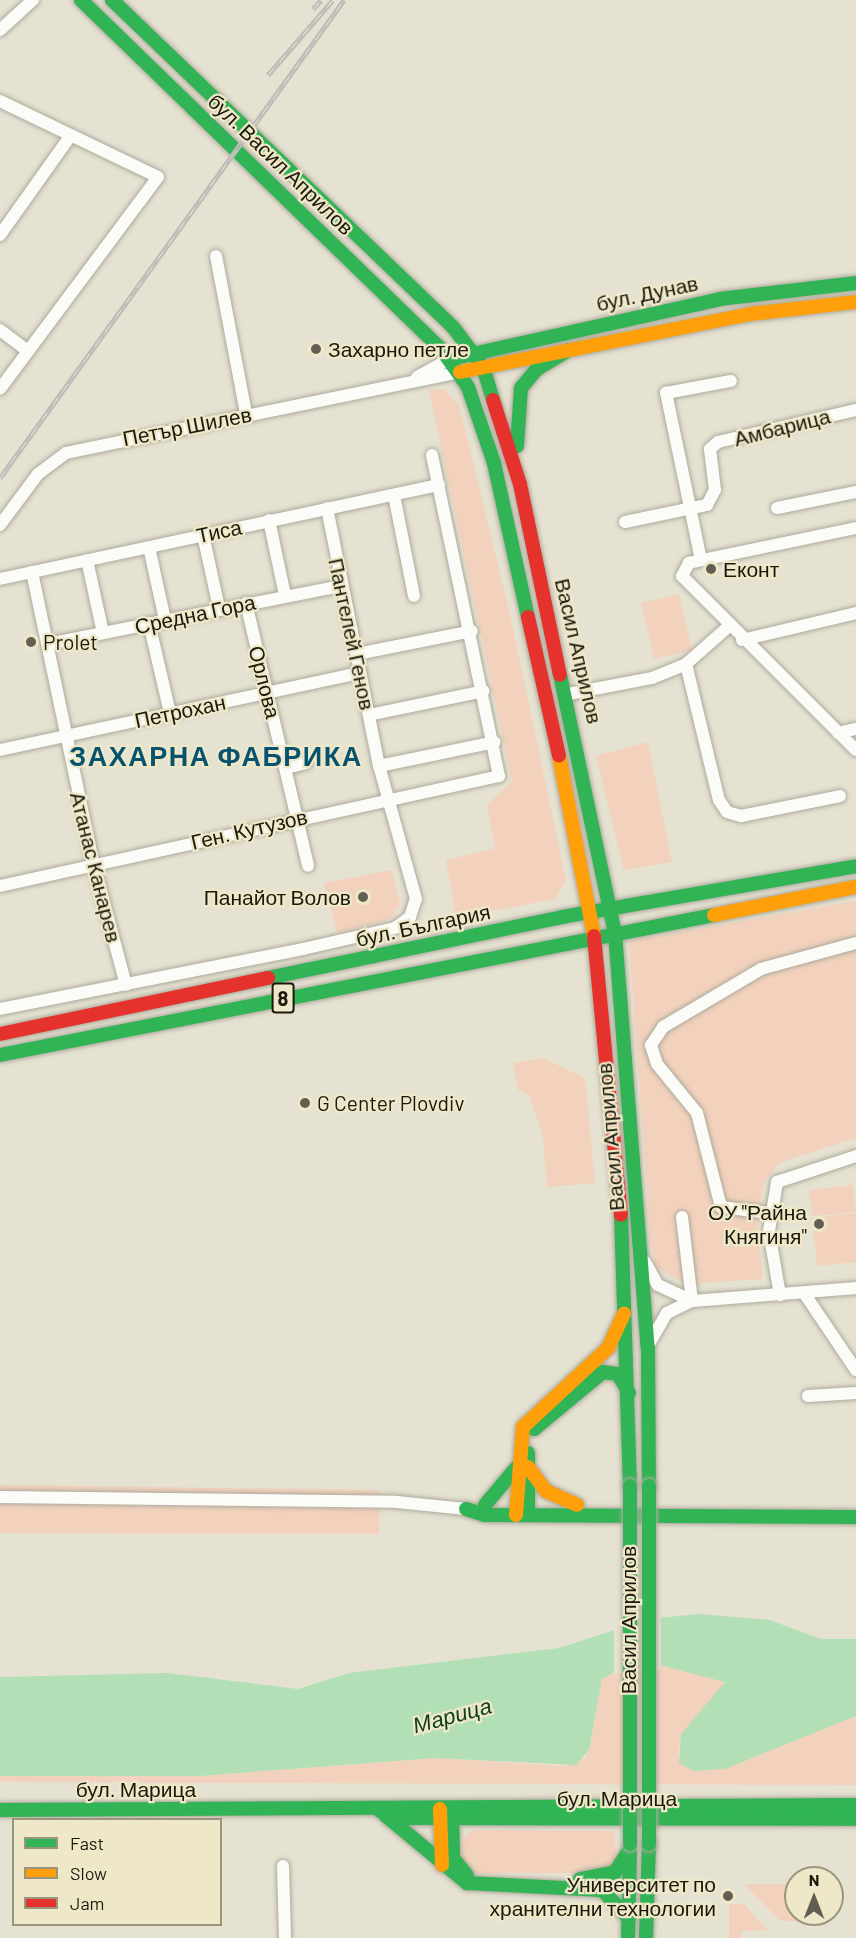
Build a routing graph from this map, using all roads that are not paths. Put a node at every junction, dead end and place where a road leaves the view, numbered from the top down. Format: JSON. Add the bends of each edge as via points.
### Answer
{"nodes":[{"id":1,"x":33,"y":0,"type":"edge"},
{"id":2,"x":81,"y":0,"type":"edge"},
{"id":3,"x":112,"y":0,"type":"edge"},
{"id":4,"x":0,"y":30,"type":"edge"},
{"id":5,"x":0,"y":100,"type":"edge"},
{"id":6,"x":69,"y":138,"type":"junction"},
{"id":7,"x":0,"y":235,"type":"edge"},
{"id":8,"x":216,"y":256,"type":"dead end"},
{"id":9,"x":856,"y":282,"type":"edge"},
{"id":10,"x":856,"y":302,"type":"edge"},
{"id":11,"x":0,"y":330,"type":"edge"},
{"id":12,"x":27,"y":350,"type":"junction"},
{"id":13,"x":474,"y":350,"type":"junction"},
{"id":14,"x":569,"y":350,"type":"junction"},
{"id":15,"x":450,"y":359,"type":"junction"},
{"id":16,"x":483,"y":367,"type":"junction"},
{"id":17,"x":460,"y":372,"type":"junction"},
{"id":18,"x":731,"y":381,"type":"dead end"},
{"id":19,"x":405,"y":383,"type":"junction"},
{"id":20,"x":0,"y":389,"type":"edge"},
{"id":21,"x":856,"y":410,"type":"edge"},
{"id":22,"x":246,"y":414,"type":"junction"},
{"id":23,"x":432,"y":455,"type":"dead end"},
{"id":24,"x":519,"y":484,"type":"junction"},
{"id":25,"x":439,"y":485,"type":"junction"},
{"id":26,"x":856,"y":492,"type":"edge"},
{"id":27,"x":394,"y":495,"type":"junction"},
{"id":28,"x":327,"y":508,"type":"junction"},
{"id":29,"x":777,"y":508,"type":"dead end"},
{"id":30,"x":688,"y":510,"type":"junction"},
{"id":31,"x":269,"y":520,"type":"junction"},
{"id":32,"x":625,"y":522,"type":"dead end"},
{"id":33,"x":0,"y":525,"type":"edge"},
{"id":34,"x":856,"y":528,"type":"edge"},
{"id":35,"x":203,"y":535,"type":"junction"},
{"id":36,"x":149,"y":547,"type":"junction"},
{"id":37,"x":87,"y":560,"type":"junction"},
{"id":38,"x":701,"y":560,"type":"junction"},
{"id":39,"x":32,"y":572,"type":"junction"},
{"id":40,"x":0,"y":579,"type":"edge"},
{"id":41,"x":341,"y":586,"type":"junction"},
{"id":42,"x":285,"y":595,"type":"junction"},
{"id":43,"x":414,"y":596,"type":"dead end"},
{"id":44,"x":246,"y":603,"type":"junction"},
{"id":45,"x":219,"y":608,"type":"junction"},
{"id":46,"x":856,"y":613,"type":"edge"},
{"id":47,"x":165,"y":620,"type":"junction"},
{"id":48,"x":149,"y":623,"type":"junction"},
{"id":49,"x":728,"y":627,"type":"junction"},
{"id":50,"x":472,"y":631,"type":"junction"},
{"id":51,"x":104,"y":633,"type":"junction"},
{"id":52,"x":742,"y":640,"type":"junction"},
{"id":53,"x":48,"y":644,"type":"junction"},
{"id":54,"x":357,"y":654,"type":"junction"},
{"id":55,"x":686,"y":664,"type":"junction"},
{"id":56,"x":360,"y":674,"type":"junction"},
{"id":57,"x":484,"y":691,"type":"junction"},
{"id":58,"x":267,"y":692,"type":"junction"},
{"id":59,"x":568,"y":694,"type":"junction"},
{"id":60,"x":170,"y":713,"type":"junction"},
{"id":61,"x":369,"y":715,"type":"junction"},
{"id":62,"x":856,"y":729,"type":"edge"},
{"id":63,"x":838,"y":733,"type":"junction"},
{"id":64,"x":66,"y":736,"type":"junction"},
{"id":65,"x":495,"y":742,"type":"junction"},
{"id":66,"x":0,"y":750,"type":"edge"},
{"id":67,"x":856,"y":750,"type":"edge"},
{"id":68,"x":306,"y":763,"type":"dead end"},
{"id":69,"x":379,"y":765,"type":"junction"},
{"id":70,"x":286,"y":768,"type":"junction"},
{"id":71,"x":840,"y":796,"type":"dead end"},
{"id":72,"x":389,"y":800,"type":"junction"},
{"id":73,"x":298,"y":817,"type":"junction"},
{"id":74,"x":94,"y":865,"type":"junction"},
{"id":75,"x":308,"y":866,"type":"dead end"},
{"id":76,"x":856,"y":866,"type":"edge"},
{"id":77,"x":0,"y":886,"type":"edge"},
{"id":78,"x":856,"y":887,"type":"edge"},
{"id":79,"x":416,"y":899,"type":"joint"},
{"id":80,"x":611,"y":908,"type":"junction"},
{"id":81,"x":589,"y":911,"type":"junction"},
{"id":82,"x":615,"y":933,"type":"junction"},
{"id":83,"x":594,"y":936,"type":"junction"},
{"id":84,"x":856,"y":943,"type":"edge"},
{"id":85,"x":126,"y":985,"type":"junction"},
{"id":86,"x":0,"y":1009,"type":"edge"},
{"id":87,"x":109,"y":1011,"type":"junction"},
{"id":88,"x":113,"y":1033,"type":"junction"},
{"id":89,"x":0,"y":1034,"type":"edge"},
{"id":90,"x":0,"y":1055,"type":"edge"},
{"id":91,"x":856,"y":1156,"type":"edge"},
{"id":92,"x":769,"y":1213,"type":"junction"},
{"id":93,"x":682,"y":1217,"type":"dead end"},
{"id":94,"x":641,"y":1254,"type":"junction"},
{"id":95,"x":856,"y":1288,"type":"edge"},
{"id":96,"x":804,"y":1293,"type":"junction"},
{"id":97,"x":780,"y":1295,"type":"junction"},
{"id":98,"x":692,"y":1301,"type":"junction"},
{"id":99,"x":627,"y":1307,"type":"junction"},
{"id":100,"x":648,"y":1348,"type":"junction"},
{"id":101,"x":856,"y":1370,"type":"edge"},
{"id":102,"x":856,"y":1393,"type":"edge"},
{"id":103,"x":629,"y":1394,"type":"junction"},
{"id":104,"x":808,"y":1396,"type":"dead end"},
{"id":105,"x":522,"y":1467,"type":"junction"},
{"id":106,"x":0,"y":1497,"type":"edge"},
{"id":107,"x":485,"y":1505,"type":"junction"},
{"id":108,"x":577,"y":1505,"type":"junction"},
{"id":109,"x":856,"y":1506,"type":"edge"},
{"id":110,"x":466,"y":1509,"type":"junction"},
{"id":111,"x":522,"y":1510,"type":"junction"},
{"id":112,"x":856,"y":1517,"type":"edge"},
{"id":113,"x":856,"y":1805,"type":"edge"},
{"id":114,"x":0,"y":1810,"type":"edge"},
{"id":115,"x":380,"y":1810,"type":"junction"},
{"id":116,"x":446,"y":1812,"type":"junction"},
{"id":117,"x":477,"y":1818,"type":"junction"},
{"id":118,"x":856,"y":1819,"type":"edge"},
{"id":119,"x":452,"y":1839,"type":"junction"},
{"id":120,"x":630,"y":1846,"type":"junction"},
{"id":121,"x":442,"y":1865,"type":"junction"},
{"id":122,"x":283,"y":1866,"type":"dead end"},
{"id":123,"x":629,"y":1918,"type":"junction"},
{"id":124,"x":285,"y":1938,"type":"edge"},
{"id":125,"x":628,"y":1938,"type":"edge"},
{"id":126,"x":646,"y":1938,"type":"edge"}],
"edges":[{"from":1,"to":4,"type":"street"},
{"from":2,"to":15,"type":"main road","name":"бул. Васил Априлов"},
{"from":3,"to":13,"type":"main road","name":"бул. Васил Априлов"},
{"from":5,"to":6,"type":"street"},
{"from":6,"to":7,"type":"street"},
{"from":6,"to":12,"type":"street","via":[[158,177]]},
{"from":8,"to":22,"type":"street"},
{"from":9,"to":13,"type":"main road","name":"бул. Дунав","via":[[720,298]]},
{"from":10,"to":14,"type":"main road","name":"бул. Дунав","via":[[750,314]]},
{"from":11,"to":12,"type":"street"},
{"from":12,"to":20,"type":"street"},
{"from":13,"to":15,"type":"main road","name":"бул. Дунав"},
{"from":13,"to":16,"type":"main road","name":"Васил Априлов"},
{"from":14,"to":16,"type":"main road","name":"бул. Дунав"},
{"from":14,"to":24,"type":"main road","via":[[530,375],[518,396]]},
{"from":15,"to":17,"type":"main road","name":"Васил Априлов"},
{"from":15,"to":19,"type":"street","name":"Петър Шилев"},
{"from":16,"to":17,"type":"main road","name":"бул. Дунав"},
{"from":16,"to":24,"type":"main road","name":"Васил Априлов"},
{"from":17,"to":19,"type":"street","name":"Петър Шилев"},
{"from":17,"to":81,"type":"main road","name":"Васил Априлов","via":[[494,463]]},
{"from":18,"to":30,"type":"street","via":[[666,393]]},
{"from":19,"to":22,"type":"street","name":"Петър Шилев"},
{"from":21,"to":30,"type":"street","name":"Амбарица","via":[[718,442],[709,459],[714,499]]},
{"from":22,"to":33,"type":"street","name":"Петър Шилев","via":[[66,453],[38,474]]},
{"from":23,"to":25,"type":"street"},
{"from":24,"to":59,"type":"main road","name":"Васил Априлов"},
{"from":25,"to":27,"type":"street","name":"Тиса"},
{"from":25,"to":50,"type":"street"},
{"from":26,"to":29,"type":"street"},
{"from":27,"to":28,"type":"street","name":"Тиса"},
{"from":27,"to":43,"type":"street"},
{"from":28,"to":31,"type":"street","name":"Тиса"},
{"from":28,"to":41,"type":"street","name":"Пантелей Генов"},
{"from":30,"to":32,"type":"street","name":"Амбарица"},
{"from":30,"to":38,"type":"street"},
{"from":31,"to":35,"type":"street","name":"Тиса"},
{"from":31,"to":42,"type":"street"},
{"from":34,"to":38,"type":"street"},
{"from":35,"to":36,"type":"street","name":"Тиса"},
{"from":35,"to":45,"type":"street"},
{"from":36,"to":37,"type":"street","name":"Тиса"},
{"from":36,"to":47,"type":"street"},
{"from":37,"to":39,"type":"street","name":"Тиса"},
{"from":37,"to":51,"type":"street"},
{"from":38,"to":49,"type":"street","via":[[683,568],[684,583]]},
{"from":39,"to":40,"type":"street","name":"Тиса"},
{"from":39,"to":53,"type":"street","name":"Атанас Канарев"},
{"from":41,"to":42,"type":"street","name":"Средна Гора"},
{"from":41,"to":54,"type":"street","name":"Пантелей Генов"},
{"from":42,"to":44,"type":"street","name":"Средна Гора"},
{"from":44,"to":45,"type":"street","name":"Средна Гора"},
{"from":44,"to":58,"type":"street","name":"Орлова"},
{"from":45,"to":47,"type":"street","name":"Средна Гора"},
{"from":46,"to":52,"type":"street"},
{"from":47,"to":48,"type":"street","name":"Средна Гора"},
{"from":48,"to":51,"type":"street","name":"Средна Гора"},
{"from":48,"to":60,"type":"street"},
{"from":49,"to":52,"type":"street"},
{"from":49,"to":55,"type":"street"},
{"from":50,"to":54,"type":"street"},
{"from":50,"to":57,"type":"street"},
{"from":51,"to":53,"type":"street","name":"Средна Гора"},
{"from":52,"to":63,"type":"street"},
{"from":53,"to":64,"type":"street","name":"Атанас Канарев"},
{"from":54,"to":56,"type":"street","name":"Пантелей Генов"},
{"from":55,"to":59,"type":"street","via":[[652,678]]},
{"from":55,"to":71,"type":"street","via":[[719,800],[727,812],[741,816]]},
{"from":56,"to":58,"type":"street","name":"Петрохан"},
{"from":56,"to":61,"type":"street","name":"Пантелей Генов"},
{"from":57,"to":61,"type":"street"},
{"from":57,"to":65,"type":"street"},
{"from":58,"to":60,"type":"street","name":"Петрохан"},
{"from":58,"to":70,"type":"street","name":"Орлова"},
{"from":59,"to":80,"type":"main road","name":"Васил Априлов"},
{"from":60,"to":64,"type":"street","name":"Петрохан"},
{"from":61,"to":69,"type":"street","name":"Пантелей Генов"},
{"from":62,"to":63,"type":"street"},
{"from":63,"to":67,"type":"street"},
{"from":64,"to":66,"type":"street","name":"Петрохан"},
{"from":64,"to":74,"type":"street","name":"Атанас Канарев"},
{"from":65,"to":69,"type":"street"},
{"from":65,"to":72,"type":"street","name":"Ген. Кутузов","via":[[499,776]]},
{"from":68,"to":70,"type":"street"},
{"from":69,"to":72,"type":"street","name":"Пантелей Генов"},
{"from":70,"to":73,"type":"street","name":"Орлова"},
{"from":72,"to":73,"type":"street","name":"Ген. Кутузов"},
{"from":72,"to":79,"type":"street","name":"Пантелей Генов"},
{"from":73,"to":74,"type":"street","name":"Ген. Кутузов"},
{"from":73,"to":75,"type":"street","name":"Орлова"},
{"from":74,"to":77,"type":"street","name":"Ген. Кутузов"},
{"from":74,"to":85,"type":"street","name":"Атанас Канарев"},
{"from":76,"to":80,"type":"main road","name":"бул. България","number":"8"},
{"from":78,"to":82,"type":"main road","name":"бул. България","number":"8"},
{"from":79,"to":85,"type":"street","name":"бул. България","via":[[410,917],[395,928]]},
{"from":80,"to":81,"type":"main road","name":"бул. България","number":"8"},
{"from":80,"to":82,"type":"main road","name":"Васил Априлов"},
{"from":81,"to":83,"type":"main road","name":"Васил Априлов"},
{"from":81,"to":87,"type":"main road","name":"бул. България","number":"8"},
{"from":82,"to":83,"type":"main road","name":"бул. България","number":"8"},
{"from":82,"to":94,"type":"main road","name":"Васил Априлов"},
{"from":83,"to":88,"type":"main road","name":"бул. България","number":"8"},
{"from":83,"to":99,"type":"main road","name":"Васил Априлов"},
{"from":84,"to":92,"type":"street","via":[[761,969],[663,1027],[651,1045],[657,1064],[697,1113],[722,1207]]},
{"from":85,"to":86,"type":"street","name":"бул. България"},
{"from":87,"to":88,"type":"main road"},
{"from":87,"to":89,"type":"main road","name":"бул. България","number":"8"},
{"from":88,"to":90,"type":"main road","name":"бул. България","number":"8"},
{"from":91,"to":92,"type":"street","via":[[777,1182]]},
{"from":92,"to":97,"type":"street"},
{"from":93,"to":98,"type":"street"},
{"from":94,"to":98,"type":"street","via":[[658,1285]]},
{"from":94,"to":100,"type":"main road","name":"Васил Априлов"},
{"from":95,"to":96,"type":"street"},
{"from":96,"to":97,"type":"street"},
{"from":96,"to":101,"type":"street"},
{"from":97,"to":98,"type":"street"},
{"from":98,"to":100,"type":"street","via":[[667,1313]]},
{"from":99,"to":103,"type":"main road","name":"Васил Априлов"},
{"from":99,"to":105,"type":"main road","via":[[608,1348],[528,1419]]},
{"from":100,"to":126,"type":"main road","name":"Васил Априлов","bridge":true},
{"from":102,"to":104,"type":"street"},
{"from":103,"to":105,"type":"main road","via":[[618,1374],[599,1374],[538,1423]]},
{"from":103,"to":120,"type":"main road","name":"Васил Априлов","bridge":true},
{"from":105,"to":107,"type":"main road"},
{"from":105,"to":108,"type":"main road","via":[[546,1491]]},
{"from":105,"to":111,"type":"main road"},
{"from":106,"to":110,"type":"street","via":[[398,1502]]},
{"from":107,"to":110,"type":"main road"},
{"from":107,"to":111,"type":"main road"},
{"from":108,"to":109,"type":"main road"},
{"from":108,"to":111,"type":"main road"},
{"from":110,"to":111,"type":"main road"},
{"from":111,"to":112,"type":"main road"},
{"from":113,"to":116,"type":"main road","name":"бул. Марица"},
{"from":114,"to":115,"type":"main road","name":"бул. Марица"},
{"from":115,"to":116,"type":"main road","name":"бул. Марица","via":[[406,1818]]},
{"from":115,"to":121,"type":"main road"},
{"from":116,"to":117,"type":"main road","name":"бул. Марица"},
{"from":116,"to":119,"type":"main road"},
{"from":116,"to":121,"type":"main road"},
{"from":117,"to":118,"type":"main road","name":"бул. Марица"},
{"from":117,"to":119,"type":"main road"},
{"from":119,"to":120,"type":"main road","via":[[456,1867],[471,1875],[599,1878],[618,1870]]},
{"from":120,"to":123,"type":"main road","name":"Васил Априлов"},
{"from":121,"to":123,"type":"main road","via":[[472,1885],[602,1890]]},
{"from":122,"to":124,"type":"street"},
{"from":123,"to":125,"type":"main road","name":"Васил Априлов"}]}
